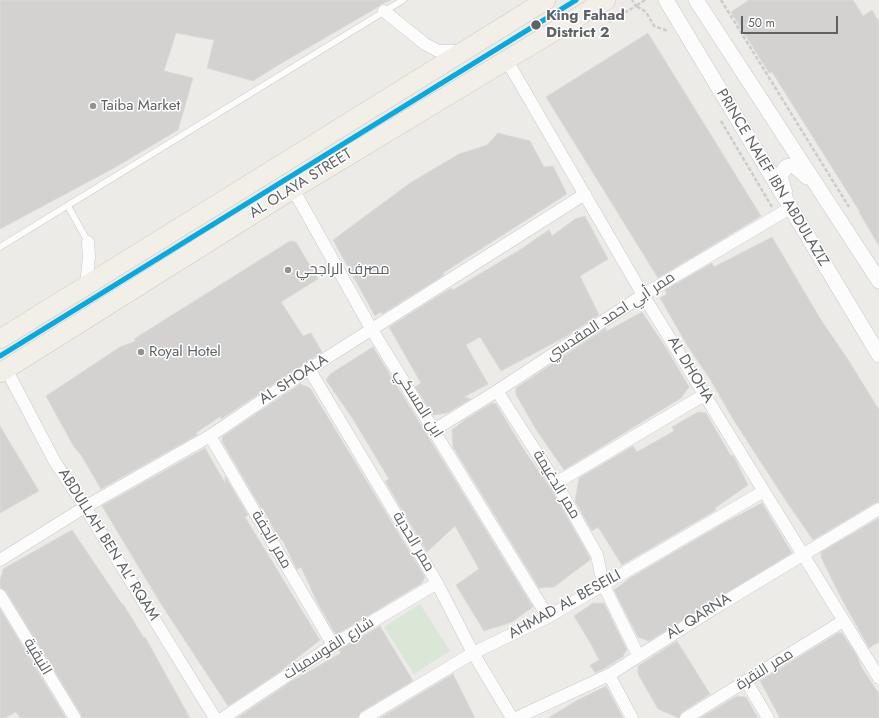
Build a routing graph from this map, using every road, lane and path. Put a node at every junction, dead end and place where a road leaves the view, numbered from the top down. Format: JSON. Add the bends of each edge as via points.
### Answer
{"nodes":[{"id":1,"x":403,"y":0,"type":"edge"},
{"id":2,"x":546,"y":0,"type":"edge"},
{"id":3,"x":606,"y":0,"type":"edge"},
{"id":4,"x":632,"y":0,"type":"edge"},
{"id":5,"x":645,"y":0,"type":"edge"},
{"id":6,"x":666,"y":0,"type":"edge"},
{"id":7,"x":696,"y":0,"type":"edge"},
{"id":8,"x":721,"y":0,"type":"edge"},
{"id":9,"x":636,"y":6,"type":"junction"},
{"id":10,"x":384,"y":11,"type":"junction"},
{"id":11,"x":609,"y":22,"type":"dead end"},
{"id":12,"x":667,"y":30,"type":"dead end"},
{"id":13,"x":462,"y":51,"type":"junction"},
{"id":14,"x":506,"y":59,"type":"junction"},
{"id":15,"x":815,"y":184,"type":"junction"},
{"id":16,"x":293,"y":189,"type":"junction"},
{"id":17,"x":585,"y":194,"type":"junction"},
{"id":18,"x":68,"y":206,"type":"junction"},
{"id":19,"x":790,"y":208,"type":"junction"},
{"id":20,"x":850,"y":209,"type":"dead end"},
{"id":21,"x":88,"y":242,"type":"joint"},
{"id":22,"x":0,"y":247,"type":"edge"},
{"id":23,"x":875,"y":265,"type":"edge"},
{"id":24,"x":879,"y":281,"type":"edge"},
{"id":25,"x":86,"y":285,"type":"junction"},
{"id":26,"x":643,"y":295,"type":"junction"},
{"id":27,"x":372,"y":330,"type":"junction"},
{"id":28,"x":1,"y":338,"type":"edge"},
{"id":29,"x":879,"y":355,"type":"edge"},
{"id":30,"x":309,"y":370,"type":"junction"},
{"id":31,"x":3,"y":371,"type":"edge"},
{"id":32,"x":497,"y":390,"type":"junction"},
{"id":33,"x":704,"y":394,"type":"junction"},
{"id":34,"x":434,"y":430,"type":"junction"},
{"id":35,"x":210,"y":436,"type":"junction"},
{"id":36,"x":556,"y":483,"type":"junction"},
{"id":37,"x":764,"y":491,"type":"junction"},
{"id":38,"x":85,"y":507,"type":"junction"},
{"id":39,"x":879,"y":509,"type":"edge"},
{"id":40,"x":803,"y":554,"type":"junction"},
{"id":41,"x":0,"y":560,"type":"edge"},
{"id":42,"x":437,"y":583,"type":"junction"},
{"id":43,"x":603,"y":584,"type":"junction"},
{"id":44,"x":0,"y":595,"type":"edge"},
{"id":45,"x":548,"y":617,"type":"junction"},
{"id":46,"x":843,"y":621,"type":"junction"},
{"id":47,"x":333,"y":645,"type":"junction"},
{"id":48,"x":472,"y":653,"type":"junction"},
{"id":49,"x":638,"y":655,"type":"junction"},
{"id":50,"x":609,"y":675,"type":"junction"},
{"id":51,"x":879,"y":678,"type":"edge"},
{"id":52,"x":746,"y":681,"type":"junction"},
{"id":53,"x":537,"y":707,"type":"junction"},
{"id":54,"x":75,"y":718,"type":"edge"},
{"id":55,"x":215,"y":718,"type":"edge"},
{"id":56,"x":223,"y":718,"type":"edge"},
{"id":57,"x":366,"y":718,"type":"edge"},
{"id":58,"x":512,"y":718,"type":"edge"},
{"id":59,"x":516,"y":718,"type":"edge"},
{"id":60,"x":544,"y":718,"type":"edge"},
{"id":61,"x":632,"y":718,"type":"edge"},
{"id":62,"x":686,"y":718,"type":"edge"},
{"id":63,"x":768,"y":718,"type":"edge"}],
"edges":[{"from":1,"to":10,"type":"lane"},
{"from":2,"to":13,"type":"main road","name":"AL OLAYA STREET"},
{"from":3,"to":14,"type":"main road","name":"AL OLAYA STREET"},
{"from":4,"to":9,"type":"path"},
{"from":5,"to":9,"type":"path"},
{"from":6,"to":19,"type":"street","name":"PRINCE NAIEF IBN ABDULAZIZ"},
{"from":7,"to":15,"type":"street","name":"PRINCE NAIEF IBN ABDULAZIZ"},
{"from":8,"to":20,"type":"path"},
{"from":9,"to":11,"type":"path"},
{"from":9,"to":12,"type":"path","via":[[646,12],[654,26]]},
{"from":10,"to":13,"type":"street","via":[[425,44],[438,51]]},
{"from":10,"to":18,"type":"lane"},
{"from":13,"to":25,"type":"main road","name":"AL OLAYA STREET"},
{"from":14,"to":16,"type":"main road","name":"AL OLAYA STREET"},
{"from":14,"to":17,"type":"street","name":"AL DHOHA"},
{"from":15,"to":19,"type":"street","via":[[794,165],[786,167],[780,176]]},
{"from":15,"to":23,"type":"street","name":"PRINCE NAIEF IBN ABDULAZIZ"},
{"from":16,"to":27,"type":"street","name":"ابن المسكي"},
{"from":16,"to":31,"type":"main road","name":"AL OLAYA STREET"},
{"from":17,"to":26,"type":"street","name":"AL DHOHA"},
{"from":17,"to":27,"type":"street","name":"AL SHOALA"},
{"from":18,"to":21,"type":"lane"},
{"from":18,"to":22,"type":"lane"},
{"from":19,"to":26,"type":"street","name":"ممر أبي احمد المقدسي"},
{"from":19,"to":29,"type":"street","name":"PRINCE NAIEF IBN ABDULAZIZ"},
{"from":21,"to":25,"type":"street"},
{"from":23,"to":24,"type":"street","name":"PRINCE NAIEF IBN ABDULAZIZ"},
{"from":25,"to":28,"type":"main road","name":"AL OLAYA STREET"},
{"from":26,"to":32,"type":"street","name":"ممر أبي احمد المقدسي"},
{"from":26,"to":33,"type":"street","name":"AL DHOHA"},
{"from":27,"to":30,"type":"street","name":"AL SHOALA"},
{"from":27,"to":34,"type":"street","name":"ابن المسكي"},
{"from":30,"to":35,"type":"street","name":"AL SHOALA"},
{"from":30,"to":42,"type":"street","name":"ممر الحدبة"},
{"from":31,"to":38,"type":"street","name":"ABDULLAH BEN AL' RQAM"},
{"from":32,"to":34,"type":"street","name":"ممر أبي احمد المقدسي"},
{"from":32,"to":36,"type":"street","name":"ممر الدغيمة"},
{"from":33,"to":36,"type":"street"},
{"from":33,"to":37,"type":"street","name":"AL DHOHA"},
{"from":34,"to":45,"type":"street","name":"ابن المسكي"},
{"from":35,"to":38,"type":"street","name":"AL SHOALA"},
{"from":35,"to":47,"type":"street","name":"ممر الجفة"},
{"from":36,"to":43,"type":"street","name":"ممر الدغيمة","via":[[597,555]]},
{"from":37,"to":40,"type":"street","name":"AL DHOHA"},
{"from":37,"to":43,"type":"street","name":"AHMAD AL BESEILI"},
{"from":38,"to":41,"type":"street","name":"AL SHOALA"},
{"from":38,"to":55,"type":"street","name":"ABDULLAH BEN AL' RQAM"},
{"from":39,"to":40,"type":"street","name":"AL QARNA"},
{"from":40,"to":46,"type":"street","name":"AL DHOHA"},
{"from":40,"to":49,"type":"street","name":"AL QARNA"},
{"from":42,"to":47,"type":"street","name":"شارع القوسميات"},
{"from":42,"to":48,"type":"street","name":"ممر الحدبة"},
{"from":43,"to":45,"type":"street","name":"AHMAD AL BESEILI"},
{"from":43,"to":49,"type":"street","name":"ممر الدغيمة"},
{"from":44,"to":54,"type":"street","name":"النبقية"},
{"from":45,"to":48,"type":"street","name":"AHMAD AL BESEILI"},
{"from":46,"to":51,"type":"street","name":"AL DHOHA"},
{"from":46,"to":52,"type":"street","name":"ممر النقرة"},
{"from":47,"to":56,"type":"street","name":"شارع القوسميات"},
{"from":48,"to":57,"type":"street","name":"AHMAD AL BESEILI"},
{"from":48,"to":58,"type":"street","name":"ممر الحدبة"},
{"from":49,"to":50,"type":"street","name":"AL QARNA"},
{"from":50,"to":53,"type":"street","name":"AL QARNA"},
{"from":50,"to":61,"type":"street"},
{"from":52,"to":62,"type":"street","name":"ممر النقرة"},
{"from":52,"to":63,"type":"street"},
{"from":53,"to":59,"type":"street","name":"AL QARNA"},
{"from":53,"to":60,"type":"street"}]}
